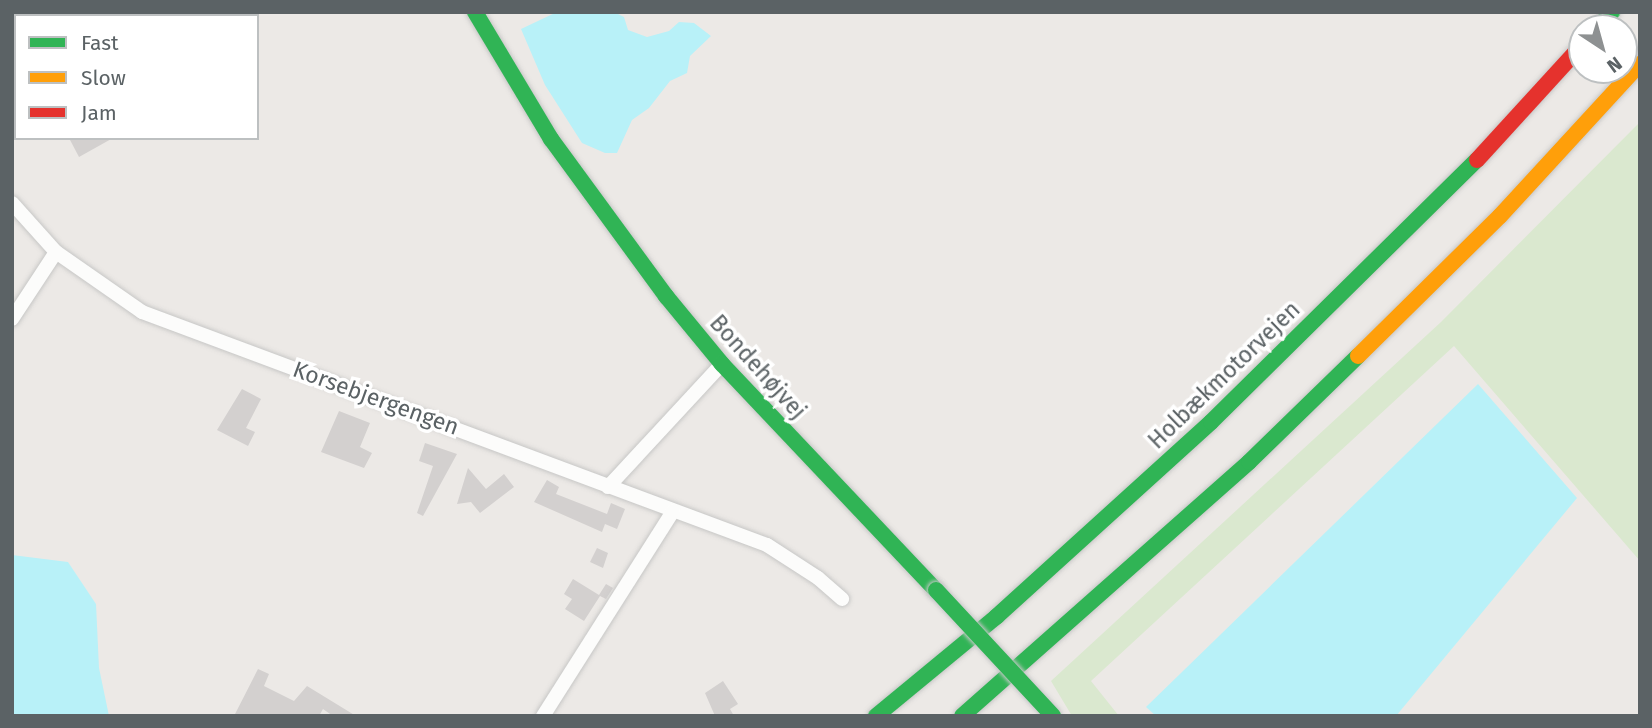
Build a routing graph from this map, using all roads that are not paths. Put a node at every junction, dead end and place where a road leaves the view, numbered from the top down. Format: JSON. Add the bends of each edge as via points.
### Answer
{"nodes":[{"id":1,"x":475,"y":12,"type":"edge"},
{"id":2,"x":1568,"y":60,"type":"edge"},
{"id":3,"x":1640,"y":64,"type":"edge"},
{"id":4,"x":12,"y":203,"type":"edge"},
{"id":5,"x":56,"y":252,"type":"junction"},
{"id":6,"x":12,"y":319,"type":"edge"},
{"id":7,"x":722,"y":364,"type":"junction"},
{"id":8,"x":608,"y":488,"type":"junction"},
{"id":9,"x":673,"y":511,"type":"junction"},
{"id":10,"x":842,"y":599,"type":"dead end"},
{"id":11,"x":543,"y":716,"type":"edge"},
{"id":12,"x":876,"y":716,"type":"edge"},
{"id":13,"x":962,"y":716,"type":"edge"},
{"id":14,"x":1053,"y":716,"type":"edge"}],
"edges":[{"from":1,"to":7,"type":"main road","name":"Bondehøjvej","via":[[590,196]]},
{"from":2,"to":12,"type":"main road","name":"Holbækmotorvejen","via":[[1463,176],[1211,422],[996,617]]},
{"from":3,"to":13,"type":"main road","via":[[1500,216],[1249,462]]},
{"from":4,"to":5,"type":"street","name":"Korsebjergengen"},
{"from":5,"to":6,"type":"street"},
{"from":5,"to":8,"type":"street","name":"Korsebjergengen","via":[[142,312]]},
{"from":7,"to":8,"type":"street"},
{"from":7,"to":14,"type":"main road","name":"Bondehøjvej","bridge":true},
{"from":8,"to":9,"type":"street","name":"Korsebjergengen"},
{"from":9,"to":10,"type":"street","name":"Korsebjergengen","via":[[767,545]]},
{"from":9,"to":11,"type":"street"}]}
